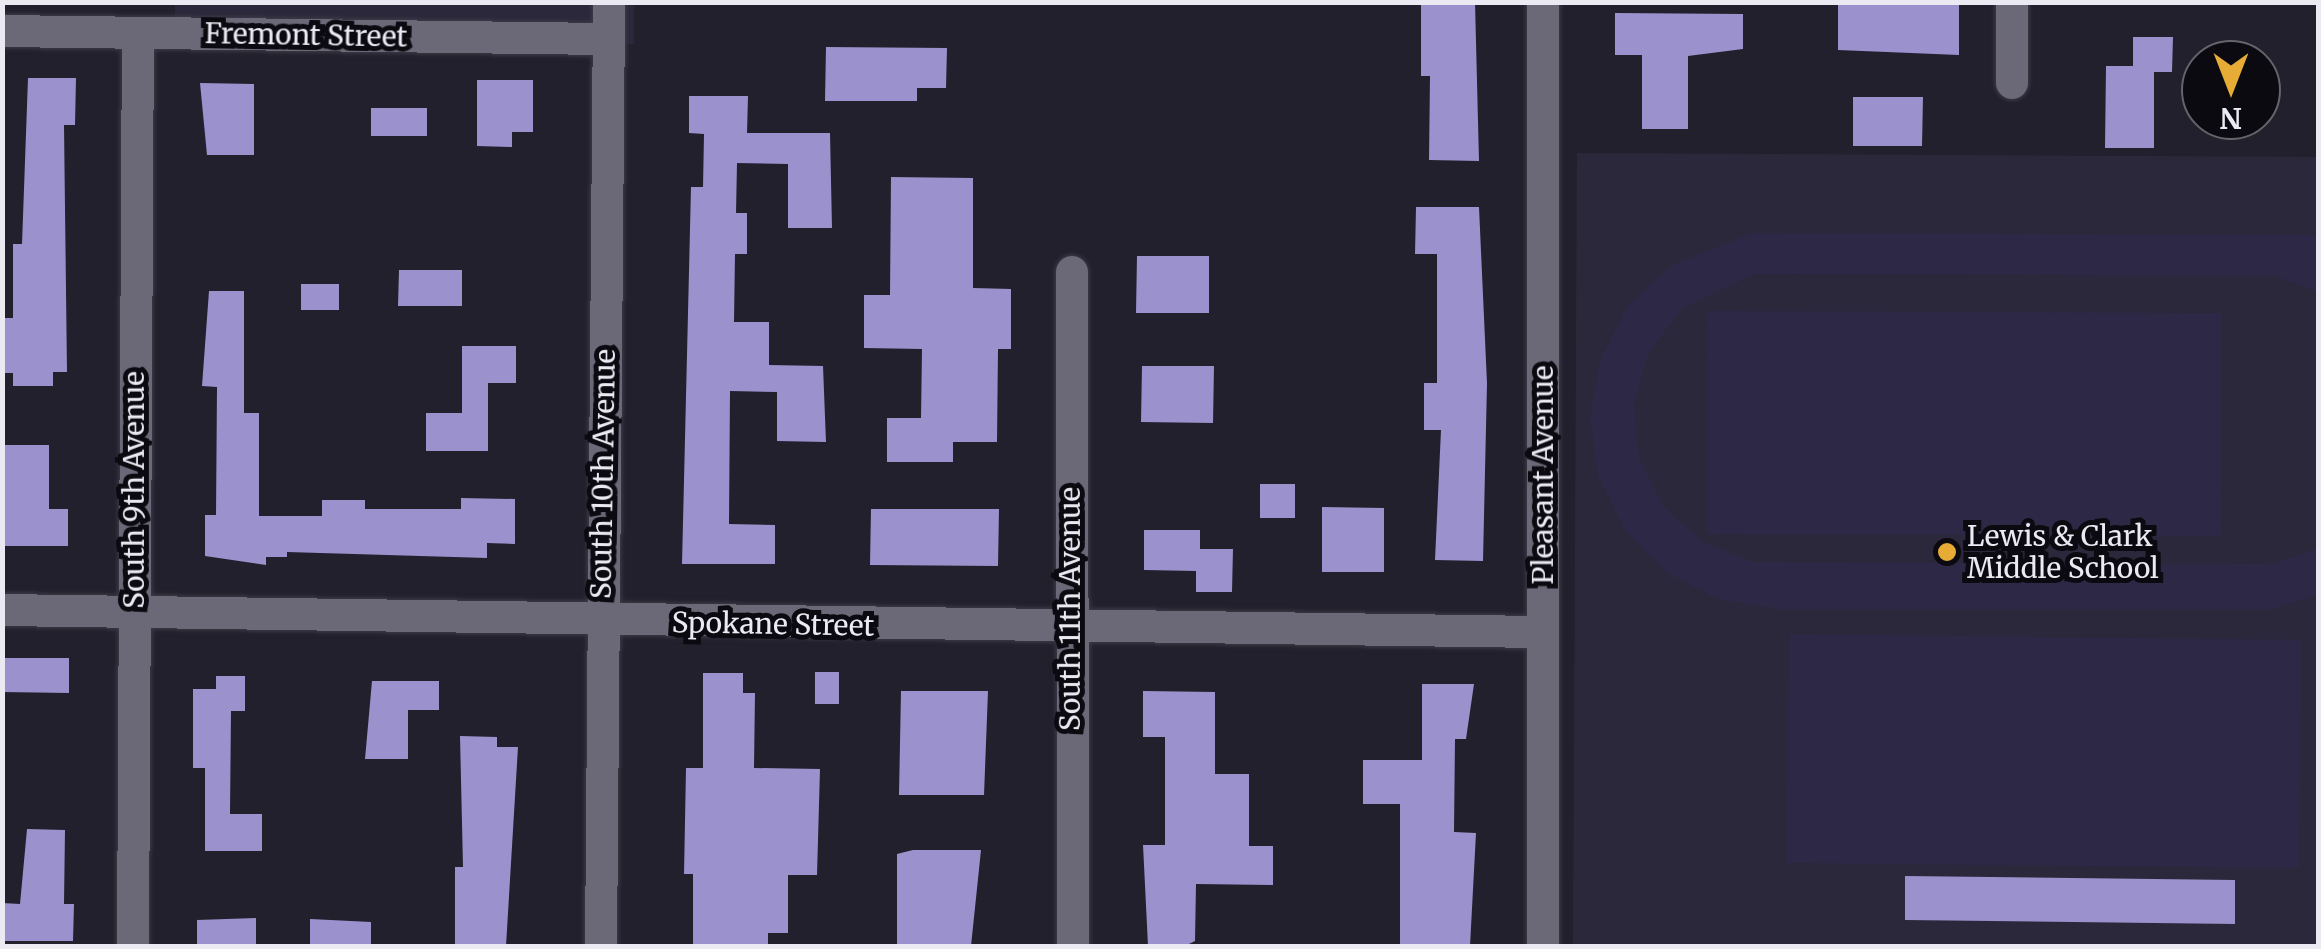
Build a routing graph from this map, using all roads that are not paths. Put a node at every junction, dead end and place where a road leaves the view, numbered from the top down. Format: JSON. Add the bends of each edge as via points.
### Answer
{"nodes":[{"id":1,"x":609,"y":2,"type":"edge"},
{"id":2,"x":1542,"y":2,"type":"edge"},
{"id":3,"x":2012,"y":2,"type":"edge"},
{"id":4,"x":2,"y":31,"type":"edge"},
{"id":5,"x":138,"y":33,"type":"junction"},
{"id":6,"x":608,"y":39,"type":"junction"},
{"id":7,"x":2012,"y":83,"type":"dead end"},
{"id":8,"x":1072,"y":272,"type":"dead end"},
{"id":9,"x":2,"y":610,"type":"edge"},
{"id":10,"x":133,"y":611,"type":"junction"},
{"id":11,"x":601,"y":621,"type":"junction"},
{"id":12,"x":1068,"y":628,"type":"junction"},
{"id":13,"x":1543,"y":632,"type":"junction"},
{"id":14,"x":133,"y":946,"type":"edge"},
{"id":15,"x":601,"y":946,"type":"edge"},
{"id":16,"x":1073,"y":946,"type":"edge"},
{"id":17,"x":1543,"y":946,"type":"edge"}],
"edges":[{"from":1,"to":6,"type":"street","name":"South 10th Avenue"},
{"from":2,"to":13,"type":"street","name":"Pleasant Avenue"},
{"from":3,"to":7,"type":"street"},
{"from":4,"to":5,"type":"street","name":"Fremont Street"},
{"from":5,"to":6,"type":"street","name":"Fremont Street"},
{"from":5,"to":10,"type":"street","name":"South 9th Avenue"},
{"from":6,"to":11,"type":"street","name":"South 10th Avenue"},
{"from":8,"to":12,"type":"street","name":"South 11th Avenue"},
{"from":9,"to":10,"type":"street","name":"Spokane Street"},
{"from":10,"to":11,"type":"street","name":"Spokane Street"},
{"from":10,"to":14,"type":"street","name":"South 9th Avenue"},
{"from":11,"to":12,"type":"street","name":"Spokane Street"},
{"from":11,"to":15,"type":"street","name":"South 10th Avenue"},
{"from":12,"to":13,"type":"street","name":"Spokane Street"},
{"from":12,"to":16,"type":"street","name":"South 11th Avenue"},
{"from":13,"to":17,"type":"street","name":"Pleasant Avenue"}]}
